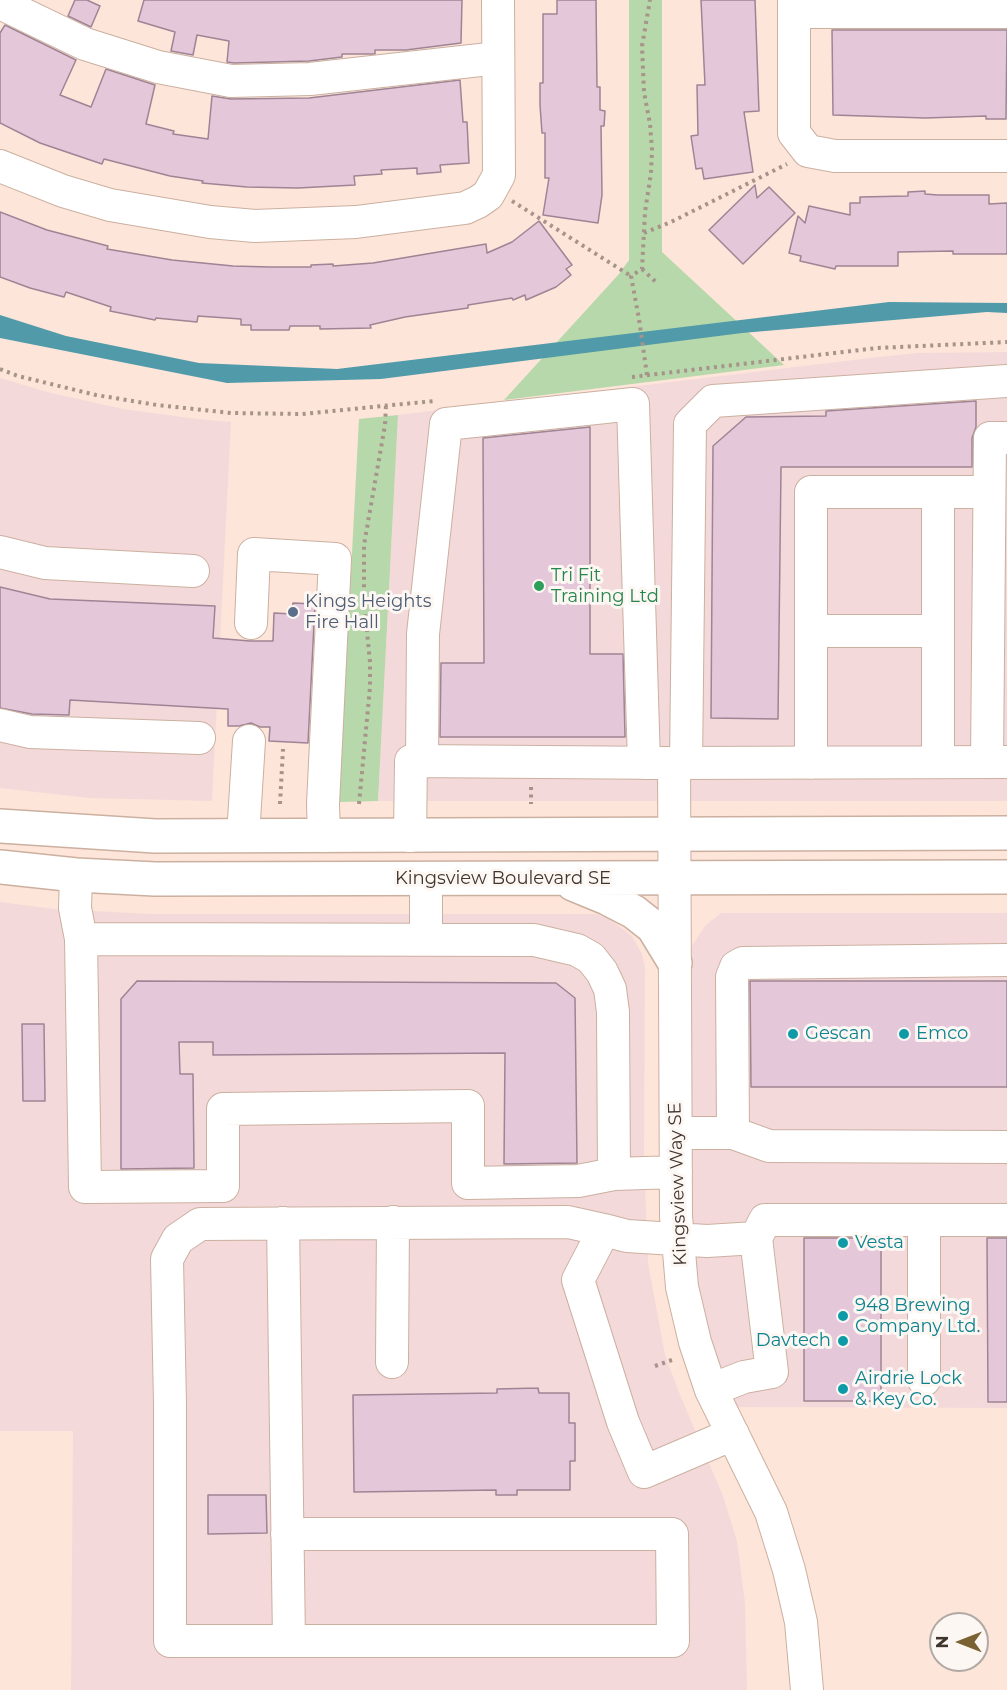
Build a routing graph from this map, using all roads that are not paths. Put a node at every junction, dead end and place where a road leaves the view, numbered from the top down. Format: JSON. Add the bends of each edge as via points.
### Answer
{"nodes":[{"id":1,"x":498,"y":0,"type":"edge"},
{"id":2,"x":0,"y":3,"type":"edge"},
{"id":3,"x":794,"y":6,"type":"edge"},
{"id":4,"x":1007,"y":12,"type":"edge"},
{"id":5,"x":498,"y":58,"type":"junction"},
{"id":6,"x":1007,"y":156,"type":"edge"},
{"id":7,"x":0,"y":166,"type":"edge"},
{"id":8,"x":1007,"y":381,"type":"edge"},
{"id":9,"x":1007,"y":438,"type":"edge"},
{"id":10,"x":938,"y":492,"type":"junction"},
{"id":11,"x":995,"y":511,"type":"edge"},
{"id":12,"x":0,"y":552,"type":"edge"},
{"id":13,"x":193,"y":571,"type":"dead end"},
{"id":14,"x":251,"y":623,"type":"dead end"},
{"id":15,"x":811,"y":631,"type":"junction"},
{"id":16,"x":938,"y":631,"type":"junction"},
{"id":17,"x":0,"y":725,"type":"edge"},
{"id":18,"x":199,"y":738,"type":"dead end"},
{"id":19,"x":249,"y":741,"type":"dead end"},
{"id":20,"x":422,"y":761,"type":"junction"},
{"id":21,"x":938,"y":762,"type":"junction"},
{"id":22,"x":997,"y":762,"type":"edge"},
{"id":23,"x":668,"y":763,"type":"junction"},
{"id":24,"x":811,"y":763,"type":"junction"},
{"id":25,"x":0,"y":826,"type":"edge"},
{"id":26,"x":1007,"y":833,"type":"edge"},
{"id":27,"x":674,"y":835,"type":"junction"},
{"id":28,"x":243,"y":836,"type":"junction"},
{"id":29,"x":324,"y":836,"type":"junction"},
{"id":30,"x":410,"y":836,"type":"junction"},
{"id":31,"x":0,"y":867,"type":"edge"},
{"id":32,"x":76,"y":875,"type":"junction"},
{"id":33,"x":1007,"y":877,"type":"edge"},
{"id":34,"x":674,"y":878,"type":"junction"},
{"id":35,"x":426,"y":879,"type":"junction"},
{"id":36,"x":560,"y":879,"type":"junction"},
{"id":37,"x":81,"y":939,"type":"junction"},
{"id":38,"x":426,"y":940,"type":"junction"},
{"id":39,"x":1007,"y":960,"type":"edge"},
{"id":40,"x":675,"y":963,"type":"junction"},
{"id":41,"x":675,"y":1133,"type":"junction"},
{"id":42,"x":733,"y":1133,"type":"junction"},
{"id":43,"x":1007,"y":1147,"type":"edge"},
{"id":44,"x":675,"y":1173,"type":"junction"},
{"id":45,"x":614,"y":1174,"type":"junction"},
{"id":46,"x":924,"y":1220,"type":"junction"},
{"id":47,"x":1007,"y":1220,"type":"edge"},
{"id":48,"x":393,"y":1222,"type":"junction"},
{"id":49,"x":283,"y":1223,"type":"junction"},
{"id":50,"x":604,"y":1230,"type":"junction"},
{"id":51,"x":677,"y":1238,"type":"junction"},
{"id":52,"x":756,"y":1238,"type":"junction"},
{"id":53,"x":392,"y":1362,"type":"dead end"},
{"id":54,"x":924,"y":1380,"type":"dead end"},
{"id":55,"x":711,"y":1390,"type":"junction"},
{"id":56,"x":733,"y":1434,"type":"junction"},
{"id":57,"x":287,"y":1534,"type":"junction"},
{"id":58,"x":289,"y":1641,"type":"junction"},
{"id":59,"x":807,"y":1690,"type":"edge"}],
"edges":[{"from":1,"to":5,"type":"street"},
{"from":2,"to":5,"type":"street","via":[[85,44],[158,67],[231,81],[310,79]]},
{"from":3,"to":4,"type":"street"},
{"from":3,"to":6,"type":"street","via":[[794,133],[808,151],[835,156]]},
{"from":5,"to":7,"type":"street","via":[[499,175],[488,195],[465,208],[356,222],[255,226],[210,222],[110,205]]},
{"from":8,"to":23,"type":"street","via":[[713,401],[690,424]]},
{"from":9,"to":11,"type":"street","via":[[990,438]]},
{"from":10,"to":11,"type":"street"},
{"from":10,"to":15,"type":"street","via":[[811,492]]},
{"from":10,"to":16,"type":"street"},
{"from":11,"to":22,"type":"street"},
{"from":12,"to":13,"type":"street","via":[[45,563]]},
{"from":14,"to":29,"type":"street","via":[[254,554],[335,559]]},
{"from":15,"to":16,"type":"street"},
{"from":15,"to":24,"type":"street"},
{"from":16,"to":21,"type":"street"},
{"from":17,"to":18,"type":"street","via":[[30,732]]},
{"from":19,"to":28,"type":"street"},
{"from":20,"to":23,"type":"street"},
{"from":20,"to":23,"type":"street","via":[[423,634],[446,424],[633,404]]},
{"from":20,"to":30,"type":"street","via":[[411,761]]},
{"from":21,"to":22,"type":"street"},
{"from":21,"to":24,"type":"street"},
{"from":23,"to":24,"type":"street"},
{"from":23,"to":27,"type":"street","name":"Kingsview Way SE"},
{"from":25,"to":28,"type":"main road","via":[[144,835]]},
{"from":26,"to":27,"type":"main road"},
{"from":27,"to":30,"type":"main road"},
{"from":27,"to":34,"type":"street","name":"Kingsview Way SE"},
{"from":28,"to":29,"type":"main road"},
{"from":29,"to":30,"type":"main road"},
{"from":31,"to":32,"type":"main road","name":"Kingsview Boulevard SE"},
{"from":32,"to":35,"type":"main road","name":"Kingsview Boulevard SE"},
{"from":32,"to":37,"type":"street","via":[[75,908]]},
{"from":33,"to":34,"type":"main road","name":"Kingsview Boulevard SE"},
{"from":34,"to":36,"type":"main road","name":"Kingsview Boulevard SE"},
{"from":34,"to":40,"type":"street","name":"Kingsview Way SE"},
{"from":35,"to":36,"type":"main road","name":"Kingsview Boulevard SE"},
{"from":35,"to":38,"type":"street"},
{"from":36,"to":40,"type":"main road","via":[[634,912],[653,927]]},
{"from":37,"to":38,"type":"street"},
{"from":37,"to":45,"type":"street","via":[[85,1187],[223,1186],[223,1109],[468,1106],[468,1183],[578,1181]]},
{"from":38,"to":45,"type":"street","via":[[534,940],[577,950],[591,958],[610,989],[613,1012]]},
{"from":39,"to":42,"type":"street","via":[[743,963],[736,967],[732,977]]},
{"from":40,"to":41,"type":"street","name":"Kingsview Way SE"},
{"from":41,"to":42,"type":"street"},
{"from":41,"to":44,"type":"street","name":"Kingsview Way SE"},
{"from":42,"to":43,"type":"street","via":[[769,1146]]},
{"from":44,"to":45,"type":"street"},
{"from":44,"to":51,"type":"street","name":"Kingsview Way SE"},
{"from":46,"to":47,"type":"street"},
{"from":46,"to":52,"type":"street","via":[[765,1220]]},
{"from":46,"to":54,"type":"street"},
{"from":48,"to":49,"type":"street"},
{"from":48,"to":50,"type":"street","via":[[568,1222]]},
{"from":48,"to":53,"type":"street"},
{"from":49,"to":57,"type":"street"},
{"from":49,"to":58,"type":"street","via":[[200,1224],[178,1239],[167,1258],[170,1641]]},
{"from":50,"to":51,"type":"street","via":[[627,1236]]},
{"from":50,"to":56,"type":"street","via":[[578,1280],[623,1422],[644,1472]]},
{"from":51,"to":52,"type":"street"},
{"from":51,"to":55,"type":"street","name":"Kingsview Way SE","via":[[682,1287]]},
{"from":52,"to":55,"type":"street","via":[[772,1372],[744,1377]]},
{"from":55,"to":56,"type":"street","name":"Kingsview Way SE"},
{"from":56,"to":59,"type":"street","name":"Kingsview Way SE","via":[[771,1512],[789,1570],[801,1622]]},
{"from":57,"to":58,"type":"street"},
{"from":57,"to":58,"type":"street","via":[[672,1534],[673,1641]]}]}
